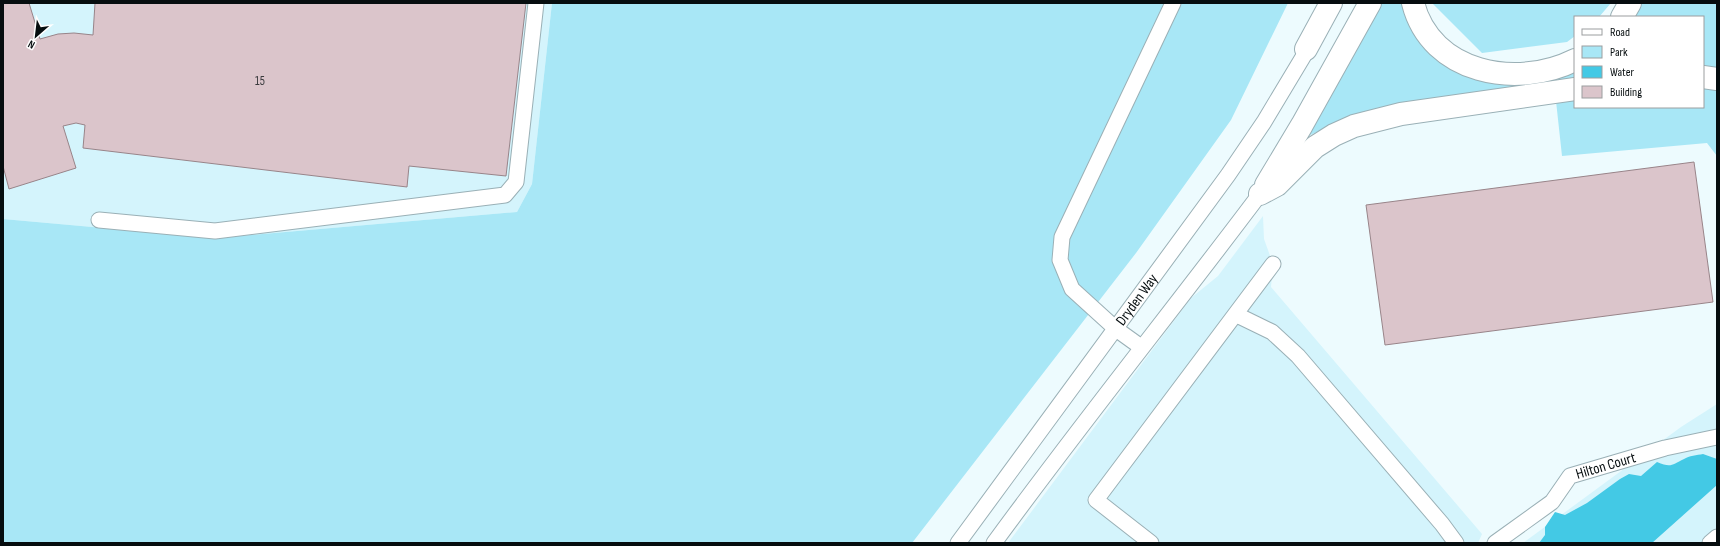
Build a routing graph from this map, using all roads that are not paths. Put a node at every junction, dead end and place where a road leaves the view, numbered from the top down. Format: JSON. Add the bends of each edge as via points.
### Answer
{"nodes":[{"id":1,"x":536,"y":3,"type":"edge"},
{"id":2,"x":1173,"y":3,"type":"edge"},
{"id":3,"x":1331,"y":3,"type":"edge"},
{"id":4,"x":1341,"y":3,"type":"edge"},
{"id":5,"x":1370,"y":3,"type":"edge"},
{"id":6,"x":1413,"y":3,"type":"edge"},
{"id":7,"x":1630,"y":3,"type":"edge"},
{"id":8,"x":1623,"y":16,"type":"edge"},
{"id":9,"x":1306,"y":49,"type":"junction"},
{"id":10,"x":1574,"y":60,"type":"edge"},
{"id":11,"x":1704,"y":77,"type":"edge"},
{"id":12,"x":1717,"y":79,"type":"edge"},
{"id":13,"x":1574,"y":89,"type":"edge"},
{"id":14,"x":1260,"y":194,"type":"junction"},
{"id":15,"x":99,"y":220,"type":"dead end"},
{"id":16,"x":1273,"y":264,"type":"dead end"},
{"id":17,"x":1237,"y":314,"type":"junction"},
{"id":18,"x":1116,"y":329,"type":"junction"},
{"id":19,"x":1141,"y":347,"type":"junction"},
{"id":20,"x":1717,"y":437,"type":"edge"},
{"id":21,"x":1717,"y":536,"type":"edge"},
{"id":22,"x":958,"y":543,"type":"edge"},
{"id":23,"x":994,"y":543,"type":"edge"},
{"id":24,"x":1151,"y":543,"type":"edge"},
{"id":25,"x":1456,"y":543,"type":"edge"},
{"id":26,"x":1495,"y":543,"type":"edge"},
{"id":27,"x":1710,"y":543,"type":"edge"}],
"edges":[{"from":1,"to":15,"type":"street","via":[[516,182],[505,195],[215,231]]},
{"from":2,"to":18,"type":"street","via":[[1062,237],[1060,260],[1072,289]]},
{"from":3,"to":9,"type":"highway"},
{"from":4,"to":9,"type":"street","name":"Dryden Way"},
{"from":5,"to":14,"type":"highway"},
{"from":6,"to":10,"type":"highway","via":[[1420,22],[1436,44],[1466,65],[1483,71],[1515,75],[1548,71]]},
{"from":7,"to":8,"type":"highway"},
{"from":9,"to":18,"type":"street","name":"Dryden Way","via":[[1264,122]]},
{"from":11,"to":12,"type":"highway"},
{"from":13,"to":14,"type":"highway","via":[[1401,114],[1354,126],[1315,148],[1277,185]]},
{"from":14,"to":19,"type":"street","name":"Dryden Way"},
{"from":16,"to":17,"type":"street"},
{"from":17,"to":24,"type":"street","via":[[1096,500]]},
{"from":17,"to":25,"type":"street","via":[[1272,332],[1298,356]]},
{"from":18,"to":19,"type":"street"},
{"from":18,"to":22,"type":"street","name":"Dryden Way"},
{"from":19,"to":23,"type":"street","name":"Dryden Way"},
{"from":20,"to":26,"type":"street","name":"Hilton Court","via":[[1665,448],[1570,476],[1552,502]]},
{"from":21,"to":27,"type":"street"}]}
